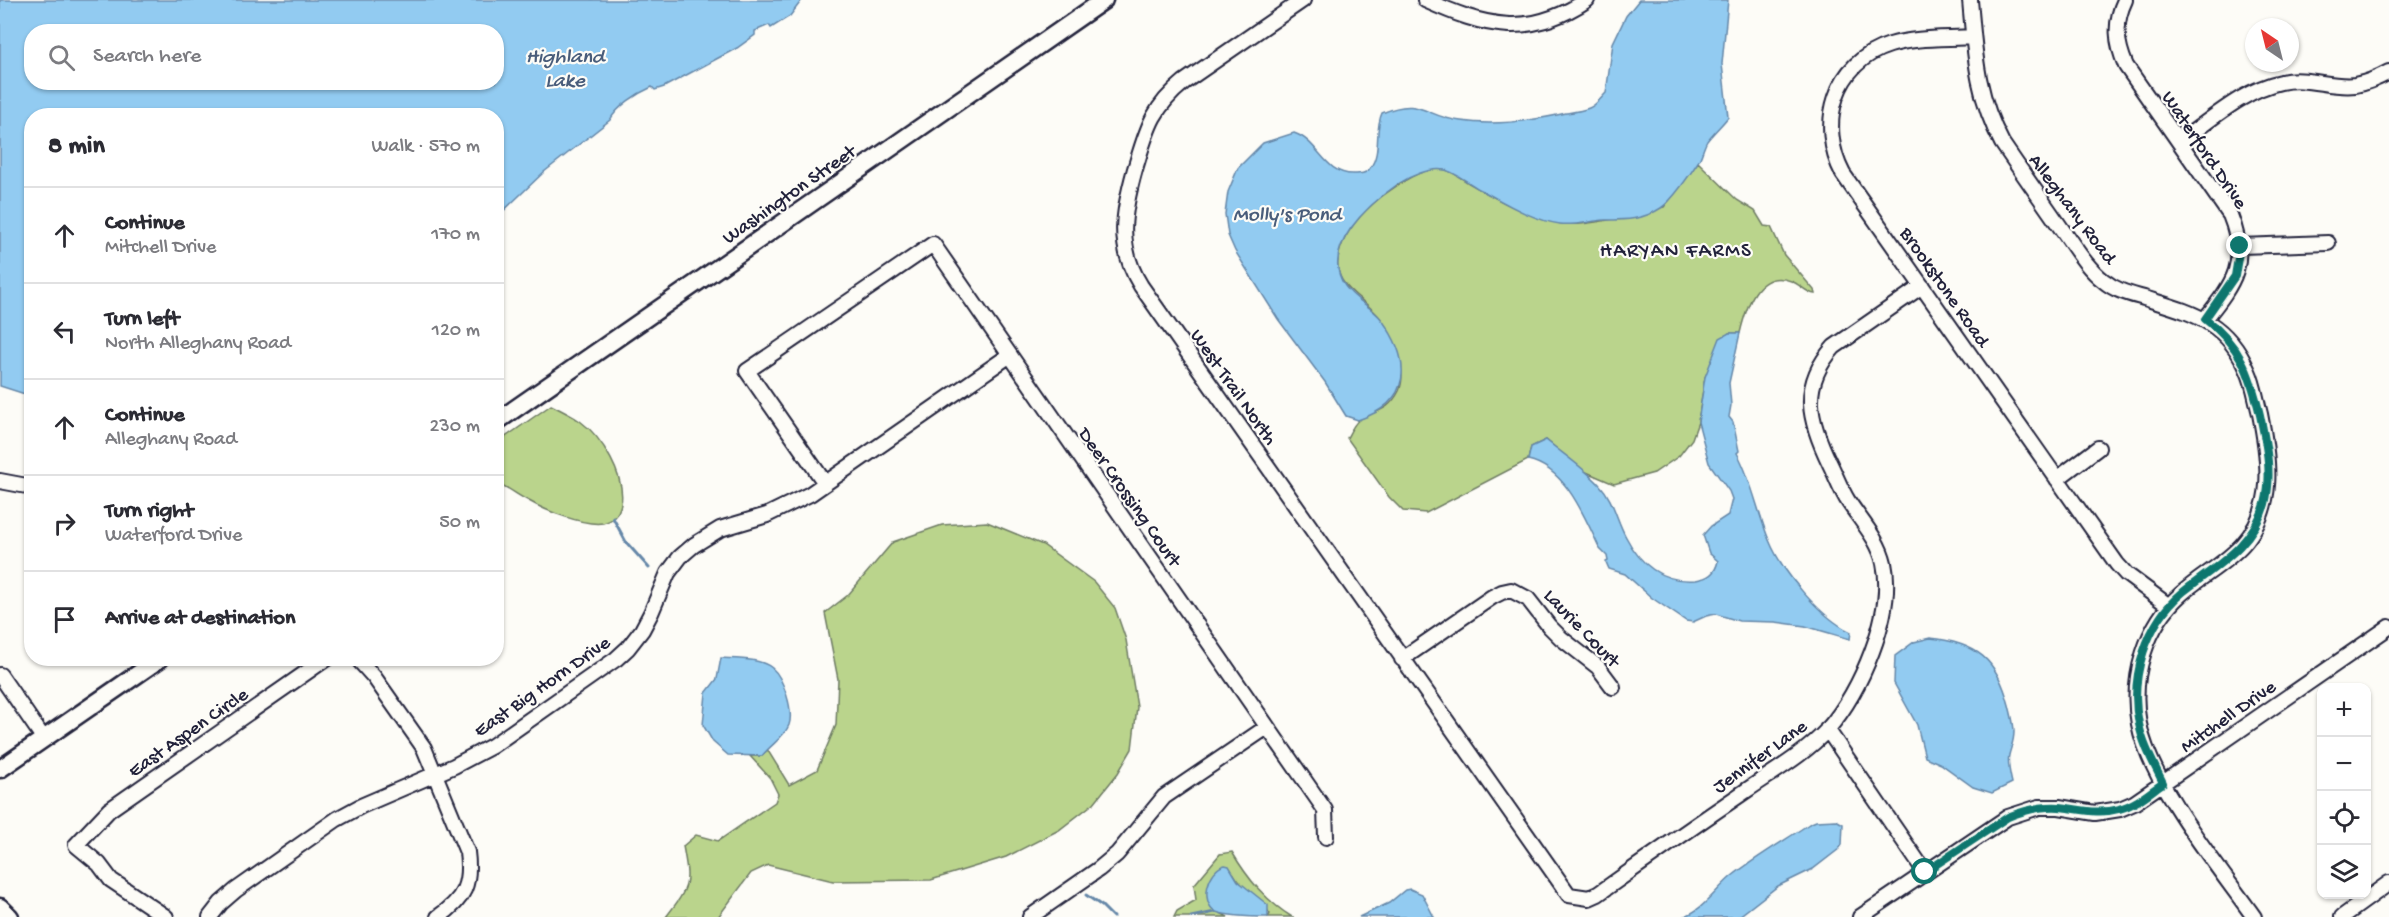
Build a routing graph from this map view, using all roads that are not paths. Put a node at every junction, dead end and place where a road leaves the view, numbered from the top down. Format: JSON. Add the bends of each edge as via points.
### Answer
{"nodes":[{"id":1,"x":1104,"y":0,"type":"edge"},
{"id":2,"x":1303,"y":0,"type":"edge"},
{"id":3,"x":1425,"y":0,"type":"edge"},
{"id":4,"x":1587,"y":0,"type":"edge"},
{"id":5,"x":1970,"y":0,"type":"edge"},
{"id":6,"x":2125,"y":0,"type":"edge"},
{"id":7,"x":1973,"y":37,"type":"junction"},
{"id":8,"x":2389,"y":72,"type":"edge"},
{"id":9,"x":2179,"y":142,"type":"junction"},
{"id":10,"x":2328,"y":243,"type":"dead end"},
{"id":11,"x":2240,"y":246,"type":"junction"},
{"id":12,"x":1922,"y":286,"type":"junction"},
{"id":13,"x":2205,"y":319,"type":"junction"},
{"id":14,"x":1010,"y":355,"type":"junction"},
{"id":15,"x":504,"y":416,"type":"edge"},
{"id":16,"x":2098,"y":448,"type":"dead end"},
{"id":17,"x":2057,"y":479,"type":"junction"},
{"id":18,"x":825,"y":483,"type":"junction"},
{"id":19,"x":4,"y":485,"type":"edge"},
{"id":20,"x":24,"y":487,"type":"edge"},
{"id":21,"x":2169,"y":606,"type":"junction"},
{"id":22,"x":2389,"y":627,"type":"edge"},
{"id":23,"x":1402,"y":659,"type":"junction"},
{"id":24,"x":149,"y":666,"type":"edge"},
{"id":25,"x":316,"y":666,"type":"edge"},
{"id":26,"x":364,"y":666,"type":"edge"},
{"id":27,"x":0,"y":675,"type":"edge"},
{"id":28,"x":1613,"y":687,"type":"dead end"},
{"id":29,"x":1267,"y":727,"type":"junction"},
{"id":30,"x":1827,"y":729,"type":"junction"},
{"id":31,"x":44,"y":739,"type":"junction"},
{"id":32,"x":0,"y":769,"type":"edge"},
{"id":33,"x":435,"y":774,"type":"junction"},
{"id":34,"x":2163,"y":783,"type":"junction"},
{"id":35,"x":1508,"y":810,"type":"joint"},
{"id":36,"x":1326,"y":837,"type":"dead end"},
{"id":37,"x":1925,"y":872,"type":"junction"},
{"id":38,"x":2389,"y":883,"type":"edge"},
{"id":39,"x":0,"y":907,"type":"edge"},
{"id":40,"x":10,"y":917,"type":"edge"},
{"id":41,"x":166,"y":917,"type":"edge"},
{"id":42,"x":210,"y":917,"type":"edge"},
{"id":43,"x":438,"y":917,"type":"edge"},
{"id":44,"x":1030,"y":917,"type":"edge"},
{"id":45,"x":1860,"y":917,"type":"edge"},
{"id":46,"x":2254,"y":917,"type":"edge"},
{"id":47,"x":2342,"y":917,"type":"edge"}],
"edges":[{"from":1,"to":15,"type":"main road","name":"Washington Street"},
{"from":2,"to":23,"type":"street","name":"West Trail North","via":[[1167,96],[1147,129],[1126,201],[1124,239],[1131,271]]},
{"from":3,"to":4,"type":"street","via":[[1496,25],[1551,19]]},
{"from":5,"to":7,"type":"street","name":"Alleghany Road"},
{"from":6,"to":9,"type":"street","name":"Waterford Drive","via":[[2117,29],[2121,54]]},
{"from":7,"to":12,"type":"street","name":"Brookstone Road","via":[[1888,46],[1853,68],[1834,102],[1830,136],[1834,157]]},
{"from":7,"to":13,"type":"street","name":"Alleghany Road","via":[[1977,78],[1992,123],[2083,259],[2104,282],[2120,291]]},
{"from":8,"to":9,"type":"street","via":[[2354,85],[2305,80],[2262,87]]},
{"from":9,"to":11,"type":"street","name":"Waterford Drive","via":[[2230,215]]},
{"from":10,"to":11,"type":"street"},
{"from":11,"to":13,"type":"street","name":"Waterford Drive","via":[[2235,276]]},
{"from":12,"to":17,"type":"street","name":"Brookstone Road"},
{"from":12,"to":30,"type":"street","name":"Jennifer Lane","via":[[1834,347],[1824,358],[1811,386],[1812,417],[1822,448],[1846,498],[1878,545],[1887,584],[1882,624],[1862,676]]},
{"from":13,"to":21,"type":"street","name":"Alleghany Road","via":[[2238,352],[2250,376],[2266,444],[2268,482],[2265,504],[2244,543]]},
{"from":14,"to":18,"type":"street","name":"East Big Horn Drive"},
{"from":14,"to":18,"type":"street","name":"Deer Crossing Court","via":[[933,244],[747,371]]},
{"from":14,"to":29,"type":"street","name":"Deer Crossing Court"},
{"from":16,"to":17,"type":"street"},
{"from":17,"to":21,"type":"street","name":"Brookstone Road","via":[[2117,564]]},
{"from":18,"to":33,"type":"street","name":"East Big Horn Drive","via":[[790,506],[727,526],[694,545],[668,573],[642,630],[616,659],[492,746]]},
{"from":19,"to":20,"type":"street"},
{"from":21,"to":34,"type":"street","name":"Alleghany Road","via":[[2149,637],[2136,692],[2139,726]]},
{"from":22,"to":34,"type":"street","name":"Mitchell Drive"},
{"from":23,"to":28,"type":"street","name":"Laurie Court","via":[[1492,597],[1511,590],[1528,598],[1549,626],[1598,667]]},
{"from":23,"to":35,"type":"street","name":"West Trail North"},
{"from":24,"to":31,"type":"main road"},
{"from":25,"to":41,"type":"street","name":"East Aspen Circle","via":[[109,810],[76,845],[111,880]]},
{"from":26,"to":33,"type":"street","via":[[424,748]]},
{"from":27,"to":31,"type":"street"},
{"from":29,"to":36,"type":"street","name":"Deer Crossing Court","via":[[1325,810]]},
{"from":29,"to":44,"type":"street","via":[[1164,797],[1117,854]]},
{"from":30,"to":35,"type":"street","name":"Jennifer Lane","via":[[1796,756],[1589,898],[1569,895]]},
{"from":30,"to":37,"type":"street"},
{"from":31,"to":32,"type":"main road"},
{"from":33,"to":42,"type":"street","name":"East Big Horn Drive","via":[[337,819],[236,890]]},
{"from":33,"to":43,"type":"street","via":[[467,852],[470,871],[457,902]]},
{"from":34,"to":37,"type":"street","name":"Mitchell Drive","via":[[2120,809],[2095,813],[2039,807],[2021,812]]},
{"from":34,"to":46,"type":"street","name":"Alleghany Road"},
{"from":37,"to":45,"type":"street","name":"Mitchell Drive"},
{"from":38,"to":47,"type":"street"},
{"from":39,"to":40,"type":"main road"}]}
